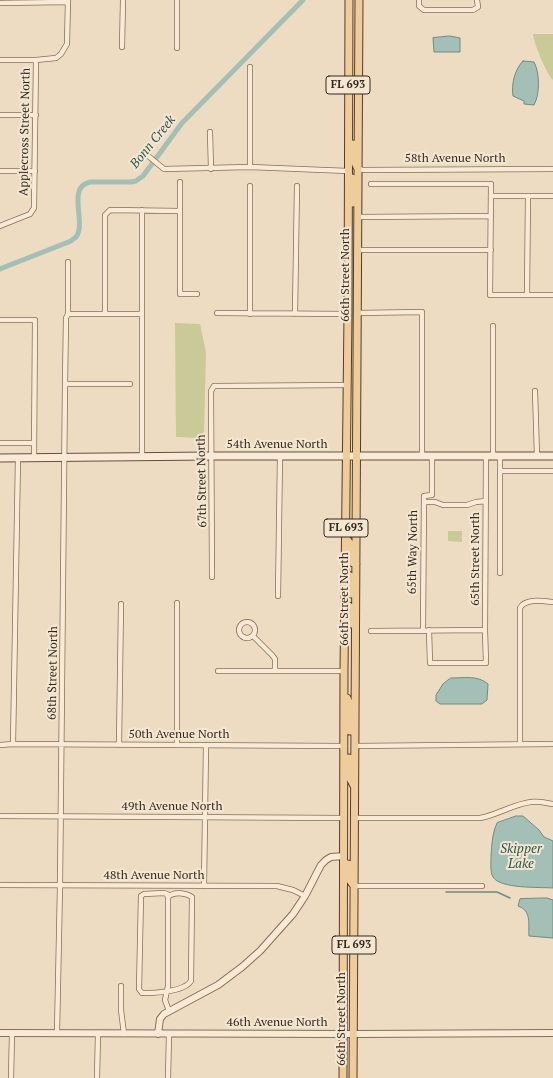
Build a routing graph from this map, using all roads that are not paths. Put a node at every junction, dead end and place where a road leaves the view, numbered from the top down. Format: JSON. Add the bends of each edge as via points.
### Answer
{"nodes":[{"id":1,"x":123,"y":0,"type":"edge"},
{"id":2,"x":177,"y":0,"type":"edge"},
{"id":3,"x":348,"y":0,"type":"edge"},
{"id":4,"x":359,"y":0,"type":"edge"},
{"id":5,"x":419,"y":0,"type":"edge"},
{"id":6,"x":478,"y":0,"type":"edge"},
{"id":7,"x":68,"y":1,"type":"edge"},
{"id":8,"x":0,"y":3,"type":"edge"},
{"id":9,"x":122,"y":47,"type":"dead end"},
{"id":10,"x":177,"y":48,"type":"dead end"},
{"id":11,"x":0,"y":60,"type":"edge"},
{"id":12,"x":36,"y":60,"type":"junction"},
{"id":13,"x":250,"y":68,"type":"dead end"},
{"id":14,"x":348,"y":104,"type":"junction"},
{"id":15,"x":0,"y":115,"type":"edge"},
{"id":16,"x":36,"y":115,"type":"junction"},
{"id":17,"x":210,"y":132,"type":"dead end"},
{"id":18,"x":148,"y":157,"type":"dead end"},
{"id":19,"x":250,"y":167,"type":"junction"},
{"id":20,"x":211,"y":169,"type":"junction"},
{"id":21,"x":358,"y":169,"type":"junction"},
{"id":22,"x":553,"y":169,"type":"edge"},
{"id":23,"x":0,"y":171,"type":"edge"},
{"id":24,"x":35,"y":171,"type":"junction"},
{"id":25,"x":348,"y":171,"type":"junction"},
{"id":26,"x":180,"y":182,"type":"dead end"},
{"id":27,"x":372,"y":184,"type":"dead end"},
{"id":28,"x":250,"y":186,"type":"dead end"},
{"id":29,"x":297,"y":186,"type":"dead end"},
{"id":30,"x":492,"y":196,"type":"junction"},
{"id":31,"x":528,"y":196,"type":"junction"},
{"id":32,"x":553,"y":196,"type":"edge"},
{"id":33,"x":142,"y":210,"type":"junction"},
{"id":34,"x":180,"y":210,"type":"junction"},
{"id":35,"x":491,"y":216,"type":"junction"},
{"id":36,"x":358,"y":219,"type":"junction"},
{"id":37,"x":0,"y":226,"type":"edge"},
{"id":38,"x":358,"y":250,"type":"junction"},
{"id":39,"x":490,"y":250,"type":"junction"},
{"id":40,"x":348,"y":260,"type":"junction"},
{"id":41,"x":68,"y":262,"type":"dead end"},
{"id":42,"x":197,"y":294,"type":"dead end"},
{"id":43,"x":527,"y":295,"type":"junction"},
{"id":44,"x":553,"y":295,"type":"edge"},
{"id":45,"x":217,"y":313,"type":"dead end"},
{"id":46,"x":357,"y":313,"type":"junction"},
{"id":47,"x":68,"y":314,"type":"junction"},
{"id":48,"x":105,"y":314,"type":"junction"},
{"id":49,"x":142,"y":314,"type":"junction"},
{"id":50,"x":250,"y":314,"type":"junction"},
{"id":51,"x":295,"y":314,"type":"junction"},
{"id":52,"x":348,"y":314,"type":"junction"},
{"id":53,"x":0,"y":320,"type":"edge"},
{"id":54,"x":493,"y":326,"type":"dead end"},
{"id":55,"x":357,"y":364,"type":"junction"},
{"id":56,"x":65,"y":384,"type":"junction"},
{"id":57,"x":130,"y":384,"type":"dead end"},
{"id":58,"x":347,"y":385,"type":"junction"},
{"id":59,"x":535,"y":391,"type":"dead end"},
{"id":60,"x":0,"y":443,"type":"edge"},
{"id":61,"x":34,"y":443,"type":"junction"},
{"id":62,"x":211,"y":456,"type":"junction"},
{"id":63,"x":280,"y":456,"type":"junction"},
{"id":64,"x":493,"y":456,"type":"junction"},
{"id":65,"x":537,"y":456,"type":"junction"},
{"id":66,"x":553,"y":456,"type":"edge"},
{"id":67,"x":142,"y":457,"type":"junction"},
{"id":68,"x":346,"y":457,"type":"junction"},
{"id":69,"x":357,"y":457,"type":"junction"},
{"id":70,"x":422,"y":457,"type":"junction"},
{"id":71,"x":432,"y":457,"type":"junction"},
{"id":72,"x":0,"y":458,"type":"edge"},
{"id":73,"x":18,"y":458,"type":"junction"},
{"id":74,"x":34,"y":458,"type":"junction"},
{"id":75,"x":65,"y":458,"type":"junction"},
{"id":76,"x":500,"y":471,"type":"junction"},
{"id":77,"x":553,"y":471,"type":"edge"},
{"id":78,"x":486,"y":501,"type":"junction"},
{"id":79,"x":424,"y":502,"type":"junction"},
{"id":80,"x":346,"y":538,"type":"junction"},
{"id":81,"x":356,"y":564,"type":"junction"},
{"id":82,"x":345,"y":573,"type":"junction"},
{"id":83,"x":500,"y":573,"type":"dead end"},
{"id":84,"x":212,"y":577,"type":"dead end"},
{"id":85,"x":278,"y":596,"type":"dead end"},
{"id":86,"x":356,"y":601,"type":"junction"},
{"id":87,"x":553,"y":602,"type":"edge"},
{"id":88,"x":177,"y":603,"type":"dead end"},
{"id":89,"x":121,"y":604,"type":"dead end"},
{"id":90,"x":345,"y":605,"type":"junction"},
{"id":91,"x":423,"y":630,"type":"junction"},
{"id":92,"x":429,"y":630,"type":"junction"},
{"id":93,"x":485,"y":630,"type":"junction"},
{"id":94,"x":370,"y":631,"type":"dead end"},
{"id":95,"x":253,"y":636,"type":"dead end"},
{"id":96,"x":355,"y":663,"type":"junction"},
{"id":97,"x":218,"y":671,"type":"dead end"},
{"id":98,"x":275,"y":671,"type":"junction"},
{"id":99,"x":344,"y":671,"type":"junction"},
{"id":100,"x":344,"y":692,"type":"junction"},
{"id":101,"x":13,"y":744,"type":"junction"},
{"id":102,"x":520,"y":744,"type":"junction"},
{"id":103,"x":553,"y":744,"type":"edge"},
{"id":104,"x":0,"y":745,"type":"edge"},
{"id":105,"x":62,"y":745,"type":"junction"},
{"id":106,"x":119,"y":745,"type":"junction"},
{"id":107,"x":177,"y":745,"type":"junction"},
{"id":108,"x":206,"y":745,"type":"junction"},
{"id":109,"x":345,"y":746,"type":"junction"},
{"id":110,"x":354,"y":746,"type":"junction"},
{"id":111,"x":355,"y":787,"type":"junction"},
{"id":112,"x":553,"y":804,"type":"edge"},
{"id":113,"x":0,"y":816,"type":"edge"},
{"id":114,"x":61,"y":816,"type":"junction"},
{"id":115,"x":204,"y":817,"type":"junction"},
{"id":116,"x":344,"y":818,"type":"junction"},
{"id":117,"x":355,"y":818,"type":"junction"},
{"id":118,"x":344,"y":843,"type":"junction"},
{"id":119,"x":344,"y":856,"type":"junction"},
{"id":120,"x":0,"y":886,"type":"edge"},
{"id":121,"x":60,"y":886,"type":"junction"},
{"id":122,"x":204,"y":886,"type":"junction"},
{"id":123,"x":354,"y":886,"type":"junction"},
{"id":124,"x":482,"y":886,"type":"dead end"},
{"id":125,"x":305,"y":896,"type":"junction"},
{"id":126,"x":168,"y":897,"type":"junction"},
{"id":127,"x":121,"y":986,"type":"dead end"},
{"id":128,"x":166,"y":992,"type":"junction"},
{"id":129,"x":169,"y":1011,"type":"junction"},
{"id":130,"x":0,"y":1033,"type":"edge"},
{"id":131,"x":12,"y":1033,"type":"junction"},
{"id":132,"x":57,"y":1033,"type":"junction"},
{"id":133,"x":553,"y":1033,"type":"edge"},
{"id":134,"x":98,"y":1034,"type":"junction"},
{"id":135,"x":124,"y":1034,"type":"junction"},
{"id":136,"x":158,"y":1034,"type":"junction"},
{"id":137,"x":169,"y":1034,"type":"junction"},
{"id":138,"x":343,"y":1034,"type":"junction"},
{"id":139,"x":354,"y":1034,"type":"junction"},
{"id":140,"x":11,"y":1078,"type":"edge"},
{"id":141,"x":97,"y":1078,"type":"edge"},
{"id":142,"x":168,"y":1078,"type":"edge"},
{"id":143,"x":342,"y":1078,"type":"edge"},
{"id":144,"x":353,"y":1078,"type":"edge"}],
"edges":[{"from":1,"to":9,"type":"street"},
{"from":2,"to":10,"type":"street"},
{"from":3,"to":14,"type":"main road","name":"66th Street North","number":"FL 693"},
{"from":4,"to":21,"type":"main road","name":"66th Street North","number":"FL 693"},
{"from":5,"to":6,"type":"street","via":[[419,6],[424,10],[473,10],[478,7]]},
{"from":7,"to":8,"type":"street"},
{"from":7,"to":12,"type":"street","name":"Applecross Street North","via":[[68,38],[63,52],[56,58]]},
{"from":11,"to":12,"type":"street"},
{"from":12,"to":16,"type":"street","name":"Applecross Street North"},
{"from":13,"to":19,"type":"street"},
{"from":14,"to":21,"type":"main road","via":[[353,111],[353,158]]},
{"from":14,"to":25,"type":"main road","name":"66th Street North","number":"FL 693"},
{"from":15,"to":16,"type":"street"},
{"from":16,"to":24,"type":"street","name":"Applecross Street North"},
{"from":17,"to":20,"type":"street"},
{"from":18,"to":20,"type":"street","via":[[164,169]]},
{"from":19,"to":20,"type":"street"},
{"from":19,"to":25,"type":"street"},
{"from":21,"to":22,"type":"street","name":"58th Avenue North"},
{"from":21,"to":36,"type":"main road","name":"66th Street North","number":"FL 693"},
{"from":23,"to":24,"type":"street"},
{"from":24,"to":37,"type":"street","name":"Applecross Street North","via":[[34,208],[30,214]]},
{"from":25,"to":36,"type":"main road","via":[[352,178],[353,216]]},
{"from":25,"to":40,"type":"main road","name":"66th Street North","number":"FL 693"},
{"from":26,"to":34,"type":"street"},
{"from":27,"to":30,"type":"street","via":[[491,184]]},
{"from":28,"to":50,"type":"street"},
{"from":29,"to":51,"type":"street"},
{"from":30,"to":31,"type":"street"},
{"from":30,"to":35,"type":"street"},
{"from":31,"to":32,"type":"street"},
{"from":31,"to":43,"type":"street"},
{"from":33,"to":34,"type":"street"},
{"from":33,"to":48,"type":"street","via":[[110,210],[105,214]]},
{"from":33,"to":49,"type":"street"},
{"from":34,"to":42,"type":"street","via":[[180,294]]},
{"from":35,"to":36,"type":"street"},
{"from":35,"to":39,"type":"street"},
{"from":36,"to":38,"type":"main road","name":"66th Street North","number":"FL 693"},
{"from":38,"to":39,"type":"street"},
{"from":38,"to":46,"type":"main road","name":"66th Street North","number":"FL 693"},
{"from":39,"to":43,"type":"street","via":[[490,295]]},
{"from":40,"to":46,"type":"main road","via":[[352,304]]},
{"from":40,"to":52,"type":"main road","name":"66th Street North","number":"FL 693"},
{"from":41,"to":47,"type":"street","name":"68th Street North"},
{"from":43,"to":44,"type":"street"},
{"from":45,"to":50,"type":"street"},
{"from":46,"to":55,"type":"main road","name":"66th Street North","number":"FL 693"},
{"from":46,"to":70,"type":"street","via":[[422,312]]},
{"from":47,"to":48,"type":"street"},
{"from":47,"to":56,"type":"street","name":"68th Street North"},
{"from":48,"to":49,"type":"street"},
{"from":49,"to":67,"type":"street"},
{"from":50,"to":51,"type":"street"},
{"from":51,"to":52,"type":"street"},
{"from":52,"to":55,"type":"main road","via":[[351,319],[352,355]]},
{"from":52,"to":58,"type":"main road","name":"66th Street North","number":"FL 693"},
{"from":53,"to":61,"type":"street","via":[[35,320]]},
{"from":54,"to":64,"type":"street"},
{"from":55,"to":69,"type":"main road","name":"66th Street North","number":"FL 693"},
{"from":56,"to":57,"type":"street"},
{"from":56,"to":75,"type":"street","name":"68th Street North"},
{"from":58,"to":62,"type":"street","name":"67th Street North","via":[[214,386],[211,391]]},
{"from":58,"to":68,"type":"main road","name":"66th Street North","number":"FL 693"},
{"from":59,"to":65,"type":"street"},
{"from":60,"to":61,"type":"street"},
{"from":61,"to":74,"type":"street"},
{"from":62,"to":63,"type":"main road","name":"54th Avenue North"},
{"from":62,"to":67,"type":"main road","name":"54th Avenue North"},
{"from":62,"to":84,"type":"street","name":"67th Street North"},
{"from":63,"to":68,"type":"main road","name":"54th Avenue North"},
{"from":63,"to":85,"type":"street"},
{"from":64,"to":65,"type":"main road","name":"54th Avenue North"},
{"from":64,"to":71,"type":"main road","name":"54th Avenue North"},
{"from":64,"to":76,"type":"street"},
{"from":64,"to":78,"type":"street","name":"65th Street North"},
{"from":65,"to":66,"type":"main road","name":"54th Avenue North"},
{"from":67,"to":75,"type":"main road","name":"54th Avenue North"},
{"from":68,"to":69,"type":"main road","name":"54th Avenue North"},
{"from":68,"to":80,"type":"main road","name":"66th Street North","number":"FL 693"},
{"from":69,"to":70,"type":"main road","name":"54th Avenue North"},
{"from":69,"to":81,"type":"main road","name":"66th Street North","number":"FL 693"},
{"from":70,"to":71,"type":"main road","name":"54th Avenue North"},
{"from":71,"to":79,"type":"street","name":"65th Way North","via":[[432,495],[424,496]]},
{"from":72,"to":73,"type":"main road","name":"54th Avenue North"},
{"from":73,"to":74,"type":"main road","name":"54th Avenue North"},
{"from":73,"to":101,"type":"street"},
{"from":74,"to":75,"type":"main road","name":"54th Avenue North"},
{"from":75,"to":105,"type":"street","name":"68th Street North"},
{"from":76,"to":77,"type":"street"},
{"from":76,"to":83,"type":"street"},
{"from":78,"to":79,"type":"street","via":[[467,506],[443,506],[435,502]]},
{"from":78,"to":93,"type":"street","name":"65th Street North"},
{"from":79,"to":91,"type":"street","name":"65th Way North"},
{"from":80,"to":81,"type":"main road","via":[[351,545],[352,562]]},
{"from":80,"to":82,"type":"main road","name":"66th Street North","number":"FL 693"},
{"from":81,"to":86,"type":"main road","name":"66th Street North","number":"FL 693"},
{"from":82,"to":86,"type":"main road","via":[[350,576],[351,595]]},
{"from":82,"to":90,"type":"main road","name":"66th Street North","number":"FL 693"},
{"from":86,"to":96,"type":"main road","name":"66th Street North","number":"FL 693"},
{"from":87,"to":102,"type":"street","via":[[527,602],[520,608]]},
{"from":88,"to":107,"type":"street"},
{"from":89,"to":106,"type":"street"},
{"from":90,"to":96,"type":"main road","via":[[351,610],[351,655]]},
{"from":90,"to":99,"type":"main road","name":"66th Street North","number":"FL 693"},
{"from":91,"to":92,"type":"street"},
{"from":91,"to":94,"type":"street"},
{"from":92,"to":93,"type":"street"},
{"from":92,"to":93,"type":"street","name":"65th Street North","via":[[430,663],[486,663]]},
{"from":95,"to":98,"type":"street","via":[[275,659]]},
{"from":96,"to":110,"type":"main road","name":"66th Street North","number":"FL 693"},
{"from":97,"to":98,"type":"street"},
{"from":98,"to":99,"type":"street"},
{"from":99,"to":100,"type":"main road","name":"66th Street North","number":"FL 693"},
{"from":100,"to":109,"type":"main road","name":"66th Street North","number":"FL 693"},
{"from":100,"to":110,"type":"main road","via":[[350,706],[350,738]]},
{"from":101,"to":104,"type":"street","name":"50th Avenue North"},
{"from":101,"to":105,"type":"street","name":"50th Avenue North"},
{"from":102,"to":103,"type":"street"},
{"from":102,"to":110,"type":"street"},
{"from":105,"to":106,"type":"street","name":"50th Avenue North"},
{"from":105,"to":114,"type":"street","name":"68th Street North"},
{"from":106,"to":107,"type":"street","name":"50th Avenue North"},
{"from":107,"to":108,"type":"street","name":"50th Avenue North"},
{"from":108,"to":109,"type":"street","name":"50th Avenue North"},
{"from":108,"to":115,"type":"street"},
{"from":109,"to":111,"type":"main road","via":[[348,747],[350,778]]},
{"from":109,"to":116,"type":"main road","name":"66th Street North","number":"FL 693"},
{"from":110,"to":111,"type":"main road","name":"66th Street North","number":"FL 693"},
{"from":111,"to":117,"type":"main road","name":"66th Street North","number":"FL 693"},
{"from":112,"to":117,"type":"street","via":[[520,804],[480,818]]},
{"from":113,"to":114,"type":"street","name":"49th Avenue North"},
{"from":114,"to":115,"type":"street","name":"49th Avenue North"},
{"from":114,"to":121,"type":"street","name":"68th Street North"},
{"from":115,"to":116,"type":"street","name":"49th Avenue North"},
{"from":115,"to":122,"type":"street"},
{"from":116,"to":118,"type":"main road","name":"66th Street North","number":"FL 693"},
{"from":117,"to":123,"type":"main road","name":"66th Street North","number":"FL 693"},
{"from":118,"to":119,"type":"main road","name":"66th Street North","number":"FL 693"},
{"from":118,"to":123,"type":"main road","via":[[348,850],[349,879]]},
{"from":119,"to":125,"type":"street","via":[[331,857],[321,865]]},
{"from":119,"to":138,"type":"main road","name":"66th Street North","number":"FL 693"},
{"from":120,"to":121,"type":"street","name":"48th Avenue North"},
{"from":121,"to":122,"type":"street","name":"48th Avenue North"},
{"from":121,"to":132,"type":"street","name":"68th Street North"},
{"from":122,"to":125,"type":"street","name":"48th Avenue North","via":[[281,886]]},
{"from":123,"to":124,"type":"street"},
{"from":123,"to":139,"type":"main road","name":"66th Street North","number":"FL 693"},
{"from":125,"to":129,"type":"street","via":[[278,932],[242,967],[218,985]]},
{"from":126,"to":128,"type":"street"},
{"from":126,"to":128,"type":"street","via":[[187,894],[192,897],[191,978],[188,985]]},
{"from":126,"to":128,"type":"street","via":[[164,893],[141,896],[139,989],[142,993]]},
{"from":127,"to":135,"type":"street"},
{"from":128,"to":129,"type":"street"},
{"from":129,"to":136,"type":"street","via":[[160,1019]]},
{"from":130,"to":131,"type":"street","name":"46th Avenue North"},
{"from":131,"to":132,"type":"street","name":"46th Avenue North"},
{"from":131,"to":140,"type":"street"},
{"from":132,"to":134,"type":"street","name":"46th Avenue North"},
{"from":133,"to":139,"type":"street","name":"46th Avenue North"},
{"from":134,"to":135,"type":"street","name":"46th Avenue North"},
{"from":134,"to":141,"type":"street"},
{"from":135,"to":136,"type":"street","name":"46th Avenue North"},
{"from":136,"to":137,"type":"street","name":"46th Avenue North"},
{"from":137,"to":138,"type":"street","name":"46th Avenue North"},
{"from":137,"to":142,"type":"street"},
{"from":138,"to":139,"type":"street","name":"46th Avenue North"},
{"from":138,"to":143,"type":"main road","name":"66th Street North","number":"FL 693"},
{"from":139,"to":144,"type":"main road","name":"66th Street North","number":"FL 693"}]}
